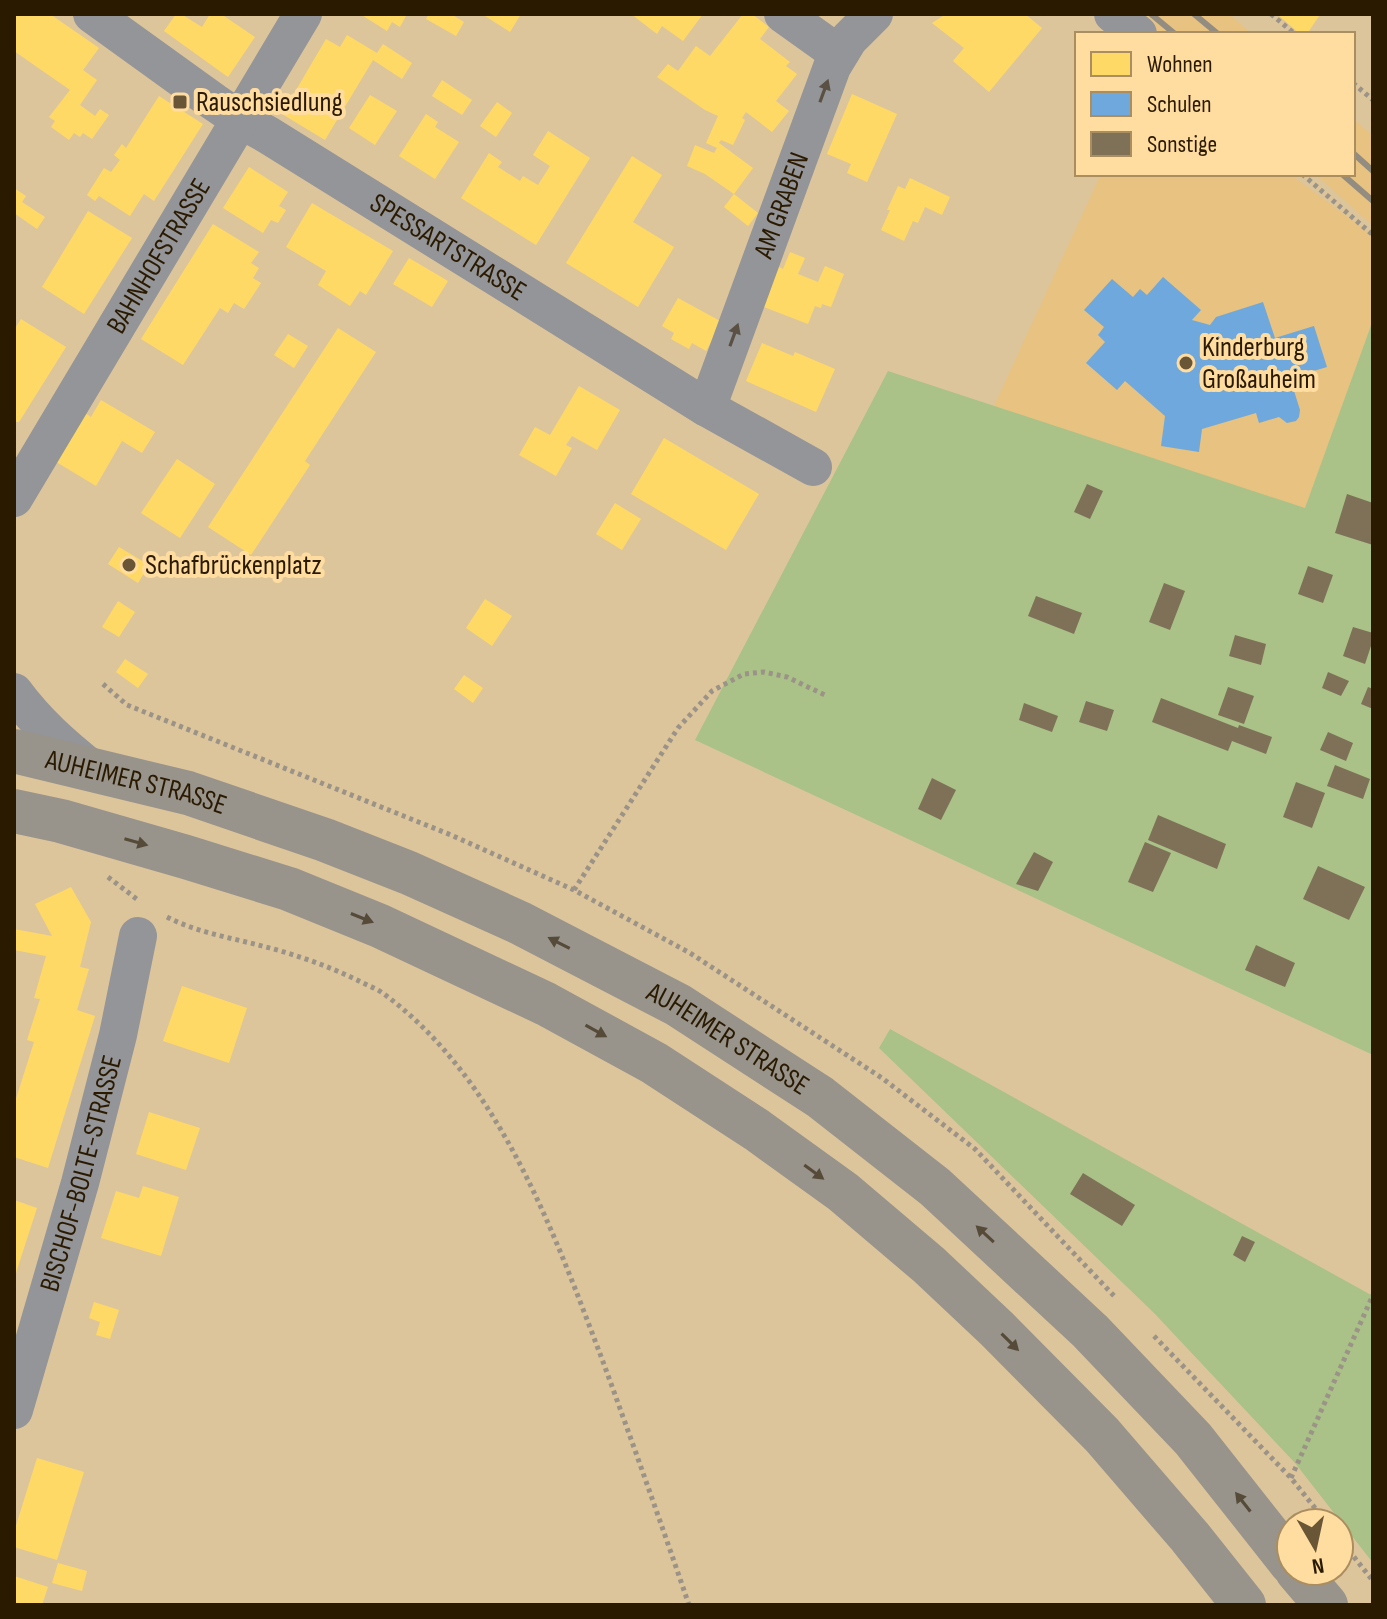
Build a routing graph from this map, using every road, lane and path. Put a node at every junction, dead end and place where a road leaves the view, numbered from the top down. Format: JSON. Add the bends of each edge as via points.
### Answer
{"nodes":[{"id":1,"x":92,"y":14,"type":"edge"},
{"id":2,"x":303,"y":14,"type":"edge"},
{"id":3,"x":783,"y":14,"type":"edge"},
{"id":4,"x":874,"y":14,"type":"edge"},
{"id":5,"x":1113,"y":14,"type":"edge"},
{"id":6,"x":1271,"y":14,"type":"edge"},
{"id":7,"x":1136,"y":32,"type":"edge"},
{"id":8,"x":1293,"y":32,"type":"edge"},
{"id":9,"x":839,"y":54,"type":"junction"},
{"id":10,"x":1355,"y":85,"type":"edge"},
{"id":11,"x":1373,"y":100,"type":"edge"},
{"id":12,"x":239,"y":119,"type":"junction"},
{"id":13,"x":1304,"y":176,"type":"edge"},
{"id":14,"x":1373,"y":235,"type":"edge"},
{"id":15,"x":707,"y":408,"type":"junction"},
{"id":16,"x":813,"y":467,"type":"dead end"},
{"id":17,"x":19,"y":476,"type":"edge"},
{"id":18,"x":14,"y":692,"type":"edge"},
{"id":19,"x":827,"y":696,"type":"dead end"},
{"id":20,"x":14,"y":751,"type":"edge"},
{"id":21,"x":92,"y":769,"type":"junction"},
{"id":22,"x":14,"y":811,"type":"edge"},
{"id":23,"x":14,"y":817,"type":"edge"},
{"id":24,"x":61,"y":821,"type":"junction"},
{"id":25,"x":107,"y":876,"type":"dead end"},
{"id":26,"x":574,"y":890,"type":"dead end"},
{"id":27,"x":148,"y":918,"type":"junction"},
{"id":28,"x":1373,"y":1295,"type":"edge"},
{"id":29,"x":14,"y":1410,"type":"edge"},
{"id":30,"x":1291,"y":1478,"type":"dead end"},
{"id":31,"x":1275,"y":1543,"type":"edge"},
{"id":32,"x":1355,"y":1558,"type":"edge"},
{"id":33,"x":1373,"y":1581,"type":"edge"},
{"id":34,"x":1311,"y":1587,"type":"edge"},
{"id":35,"x":689,"y":1605,"type":"edge"},
{"id":36,"x":1244,"y":1605,"type":"edge"},
{"id":37,"x":1326,"y":1605,"type":"edge"}],
"edges":[{"from":1,"to":12,"type":"street","name":"SPESSARTSTRASSE"},
{"from":2,"to":12,"type":"street","name":"BAHNHOFSTRASSE"},
{"from":3,"to":9,"type":"street"},
{"from":4,"to":9,"type":"street","name":"AM GRABEN"},
{"from":5,"to":7,"type":"street"},
{"from":6,"to":8,"type":"path"},
{"from":15,"to":9,"type":"street","name":"AM GRABEN","one_way":true},
{"from":10,"to":11,"type":"path"},
{"from":12,"to":15,"type":"street","name":"SPESSARTSTRASSE"},
{"from":12,"to":17,"type":"street","name":"BAHNHOFSTRASSE"},
{"from":13,"to":14,"type":"path"},
{"from":15,"to":16,"type":"street","name":"SPESSARTSTRASSE"},
{"from":18,"to":21,"type":"street","via":[[61,745]]},
{"from":19,"to":26,"type":"path","via":[[764,672],[744,674],[712,691],[678,728]]},
{"from":20,"to":21,"type":"main road","name":"AUHEIMER STRASSE"},
{"from":31,"to":21,"type":"main road","name":"AUHEIMER STRASSE","one_way":true,"via":[[1193,1439],[1090,1331],[935,1187],[807,1089],[678,1005],[520,923],[409,873],[265,818]]},
{"from":22,"to":24,"type":"main road","name":"AUHEIMER STRASSE"},
{"from":23,"to":24,"type":"street"},
{"from":24,"to":36,"type":"main road","name":"AUHEIMER STRASSE","one_way":true,"via":[[289,889],[380,926],[546,1004],[654,1063],[757,1130],[843,1192],[997,1329],[1102,1435]]},
{"from":25,"to":27,"type":"path"},
{"from":27,"to":29,"type":"street","name":"BISCHOF-BOLTE-STRASSE","via":[[80,1183]]},
{"from":27,"to":35,"type":"path","via":[[334,969],[382,993],[456,1063],[525,1172],[572,1278]]},
{"from":28,"to":30,"type":"path"},
{"from":32,"to":33,"type":"path"},
{"from":34,"to":37,"type":"main road"}]}
